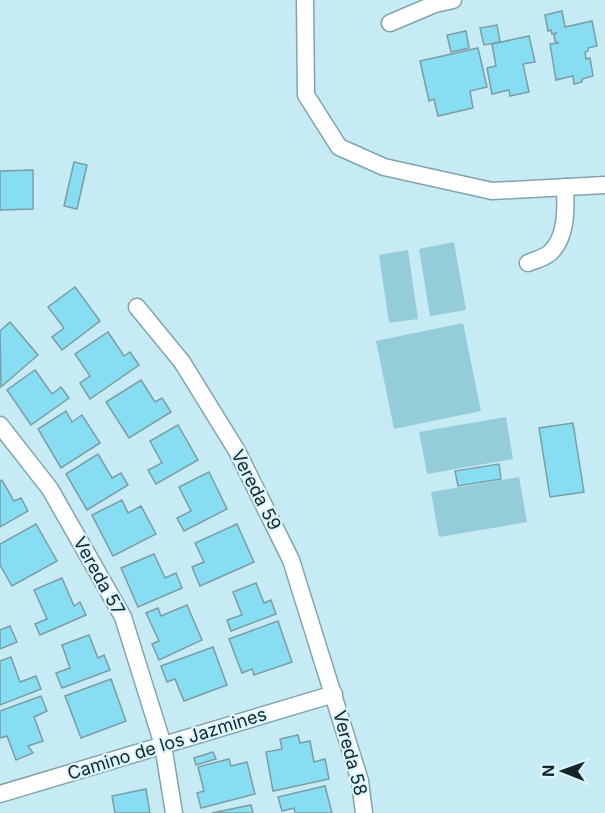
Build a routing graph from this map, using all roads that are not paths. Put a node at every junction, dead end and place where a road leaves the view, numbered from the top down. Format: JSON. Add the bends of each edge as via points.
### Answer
{"nodes":[{"id":1,"x":305,"y":0,"type":"edge"},
{"id":2,"x":453,"y":0,"type":"edge"},
{"id":3,"x":390,"y":23,"type":"dead end"},
{"id":4,"x":605,"y":185,"type":"edge"},
{"id":5,"x":565,"y":187,"type":"junction"},
{"id":6,"x":528,"y":263,"type":"dead end"},
{"id":7,"x":137,"y":307,"type":"dead end"},
{"id":8,"x":0,"y":425,"type":"edge"},
{"id":9,"x":334,"y":694,"type":"junction"},
{"id":10,"x":163,"y":745,"type":"junction"},
{"id":11,"x":0,"y":794,"type":"edge"},
{"id":12,"x":174,"y":813,"type":"edge"},
{"id":13,"x":364,"y":813,"type":"edge"}],
"edges":[{"from":1,"to":5,"type":"street","via":[[306,95],[339,147],[384,167],[492,191]]},
{"from":2,"to":3,"type":"street"},
{"from":4,"to":5,"type":"street"},
{"from":5,"to":6,"type":"street","via":[[559,242],[550,253]]},
{"from":7,"to":9,"type":"street","name":"Vereda 59","via":[[182,362],[237,451],[291,560]]},
{"from":8,"to":10,"type":"street","name":"Vereda 57","via":[[50,489],[123,617]]},
{"from":9,"to":10,"type":"street","name":"Camino de los Jazmines"},
{"from":9,"to":13,"type":"street","name":"Vereda 58","via":[[360,781]]},
{"from":10,"to":11,"type":"street","name":"Camino de los Jazmines"},
{"from":10,"to":12,"type":"street","name":"Vereda 57"}]}
